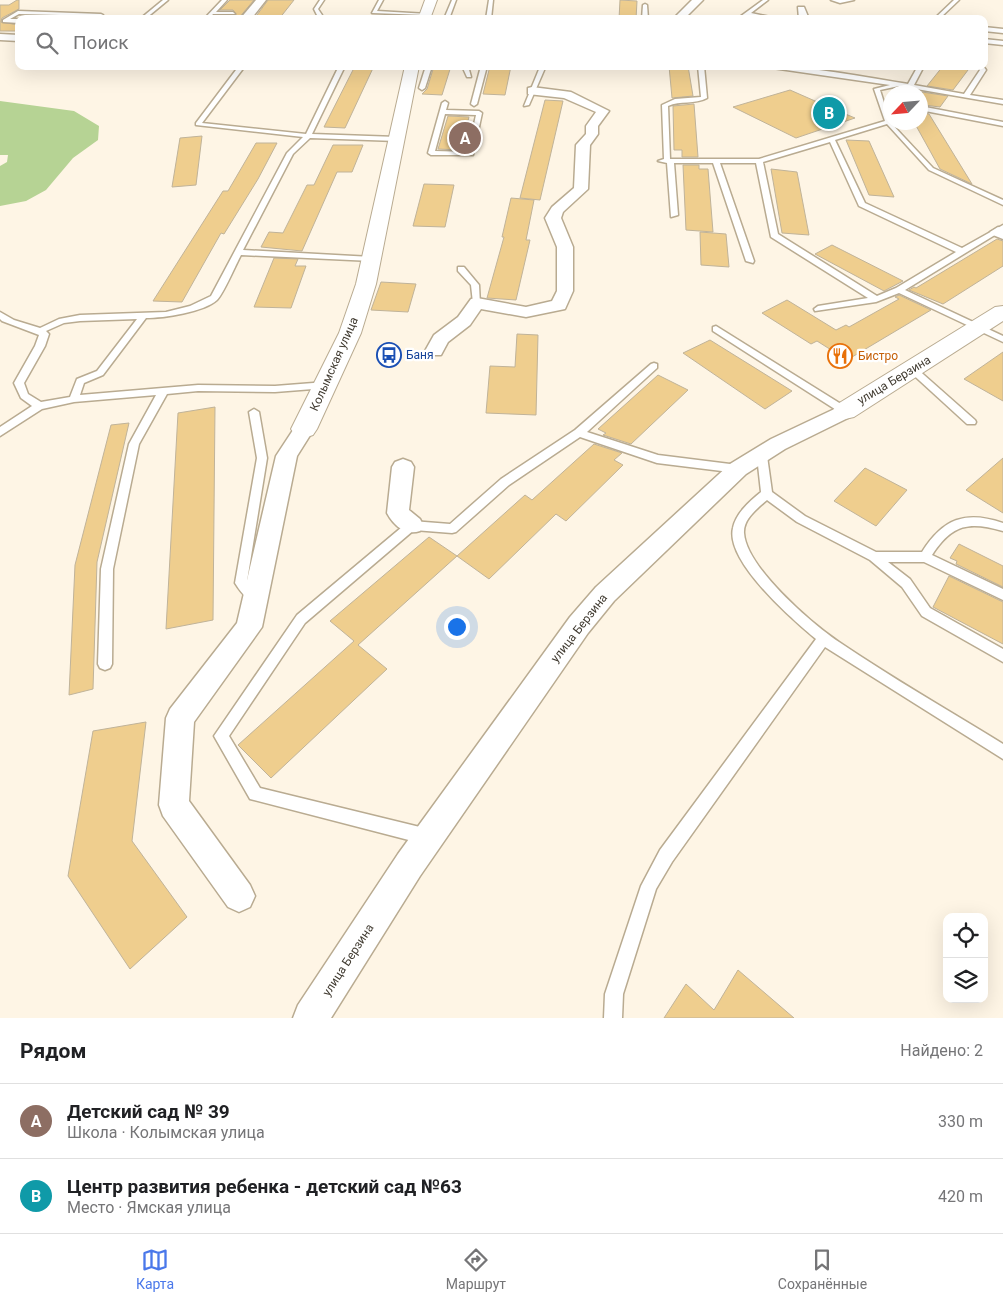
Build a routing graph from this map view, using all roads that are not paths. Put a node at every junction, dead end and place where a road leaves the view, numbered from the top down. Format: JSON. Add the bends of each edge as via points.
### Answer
{"nodes":[{"id":1,"x":166,"y":0,"type":"edge"},
{"id":2,"x":225,"y":0,"type":"edge"},
{"id":3,"x":261,"y":0,"type":"edge"},
{"id":4,"x":322,"y":0,"type":"edge"},
{"id":5,"x":381,"y":0,"type":"edge"},
{"id":6,"x":432,"y":0,"type":"edge"},
{"id":7,"x":454,"y":0,"type":"edge"},
{"id":8,"x":491,"y":0,"type":"edge"},
{"id":9,"x":698,"y":0,"type":"edge"},
{"id":10,"x":766,"y":0,"type":"edge"},
{"id":11,"x":833,"y":0,"type":"edge"},
{"id":12,"x":852,"y":0,"type":"edge"},
{"id":13,"x":957,"y":0,"type":"edge"},
{"id":14,"x":645,"y":4,"type":"dead end"},
{"id":15,"x":488,"y":10,"type":"junction"},
{"id":16,"x":212,"y":12,"type":"junction"},
{"id":17,"x":233,"y":13,"type":"dead end"},
{"id":18,"x":747,"y":14,"type":"joint"},
{"id":19,"x":100,"y":15,"type":"edge"},
{"id":20,"x":147,"y":15,"type":"edge"},
{"id":21,"x":209,"y":15,"type":"edge"},
{"id":22,"x":248,"y":15,"type":"edge"},
{"id":23,"x":319,"y":15,"type":"edge"},
{"id":24,"x":412,"y":15,"type":"edge"},
{"id":25,"x":425,"y":15,"type":"edge"},
{"id":26,"x":448,"y":15,"type":"edge"},
{"id":27,"x":484,"y":15,"type":"edge"},
{"id":28,"x":488,"y":15,"type":"edge"},
{"id":29,"x":645,"y":15,"type":"edge"},
{"id":30,"x":682,"y":15,"type":"edge"},
{"id":31,"x":753,"y":15,"type":"edge"},
{"id":32,"x":940,"y":15,"type":"edge"},
{"id":33,"x":15,"y":21,"type":"edge"},
{"id":34,"x":988,"y":29,"type":"edge"},
{"id":35,"x":1003,"y":31,"type":"edge"},
{"id":36,"x":0,"y":36,"type":"edge"},
{"id":37,"x":15,"y":38,"type":"edge"},
{"id":38,"x":988,"y":41,"type":"edge"},
{"id":39,"x":1003,"y":43,"type":"edge"},
{"id":40,"x":239,"y":70,"type":"edge"},
{"id":41,"x":340,"y":70,"type":"edge"},
{"id":42,"x":411,"y":70,"type":"edge"},
{"id":43,"x":428,"y":70,"type":"edge"},
{"id":44,"x":467,"y":70,"type":"edge"},
{"id":45,"x":483,"y":70,"type":"edge"},
{"id":46,"x":542,"y":70,"type":"edge"},
{"id":47,"x":701,"y":70,"type":"edge"},
{"id":48,"x":798,"y":70,"type":"edge"},
{"id":49,"x":834,"y":70,"type":"edge"},
{"id":50,"x":919,"y":70,"type":"edge"},
{"id":51,"x":983,"y":70,"type":"edge"},
{"id":52,"x":834,"y":74,"type":"junction"},
{"id":53,"x":469,"y":76,"type":"dead end"},
{"id":54,"x":898,"y":85,"type":"edge"},
{"id":55,"x":911,"y":85,"type":"edge"},
{"id":56,"x":422,"y":88,"type":"dead end"},
{"id":57,"x":883,"y":88,"type":"edge"},
{"id":58,"x":928,"y":90,"type":"edge"},
{"id":59,"x":532,"y":91,"type":"junction"},
{"id":60,"x":966,"y":96,"type":"junction"},
{"id":61,"x":880,"y":99,"type":"junction"},
{"id":62,"x":883,"y":100,"type":"edge"},
{"id":63,"x":1003,"y":102,"type":"edge"},
{"id":64,"x":445,"y":103,"type":"dead end"},
{"id":65,"x":474,"y":104,"type":"dead end"},
{"id":66,"x":526,"y":105,"type":"dead end"},
{"id":67,"x":883,"y":108,"type":"edge"},
{"id":68,"x":928,"y":110,"type":"edge"},
{"id":69,"x":442,"y":112,"type":"junction"},
{"id":70,"x":883,"y":124,"type":"edge"},
{"id":71,"x":1003,"y":124,"type":"edge"},
{"id":72,"x":895,"y":130,"type":"edge"},
{"id":73,"x":308,"y":136,"type":"junction"},
{"id":74,"x":397,"y":139,"type":"junction"},
{"id":75,"x":832,"y":140,"type":"junction"},
{"id":76,"x":666,"y":161,"type":"junction"},
{"id":77,"x":716,"y":161,"type":"junction"},
{"id":78,"x":759,"y":161,"type":"junction"},
{"id":79,"x":1003,"y":203,"type":"edge"},
{"id":80,"x":674,"y":215,"type":"dead end"},
{"id":81,"x":1001,"y":231,"type":"edge"},
{"id":82,"x":238,"y":252,"type":"junction"},
{"id":83,"x":963,"y":252,"type":"junction"},
{"id":84,"x":372,"y":259,"type":"junction"},
{"id":85,"x":750,"y":261,"type":"dead end"},
{"id":86,"x":461,"y":269,"type":"dead end"},
{"id":87,"x":900,"y":290,"type":"junction"},
{"id":88,"x":876,"y":299,"type":"junction"},
{"id":89,"x":477,"y":303,"type":"junction"},
{"id":90,"x":818,"y":309,"type":"dead end"},
{"id":91,"x":1003,"y":312,"type":"edge"},
{"id":92,"x":0,"y":315,"type":"edge"},
{"id":93,"x":144,"y":315,"type":"junction"},
{"id":94,"x":979,"y":328,"type":"junction"},
{"id":95,"x":716,"y":329,"type":"dead end"},
{"id":96,"x":40,"y":331,"type":"junction"},
{"id":97,"x":1003,"y":340,"type":"edge"},
{"id":98,"x":434,"y":352,"type":"dead end"},
{"id":99,"x":654,"y":366,"type":"dead end"},
{"id":100,"x":912,"y":369,"type":"junction"},
{"id":101,"x":326,"y":385,"type":"junction"},
{"id":102,"x":163,"y":392,"type":"junction"},
{"id":103,"x":74,"y":399,"type":"junction"},
{"id":104,"x":39,"y":406,"type":"junction"},
{"id":105,"x":844,"y":410,"type":"junction"},
{"id":106,"x":254,"y":412,"type":"dead end"},
{"id":107,"x":971,"y":422,"type":"dead end"},
{"id":108,"x":304,"y":429,"type":"joint"},
{"id":109,"x":0,"y":432,"type":"edge"},
{"id":110,"x":579,"y":433,"type":"junction"},
{"id":111,"x":762,"y":456,"type":"junction"},
{"id":112,"x":403,"y":467,"type":"dead end"},
{"id":113,"x":738,"y":470,"type":"junction"},
{"id":114,"x":767,"y":494,"type":"junction"},
{"id":115,"x":412,"y":525,"type":"junction"},
{"id":116,"x":1003,"y":527,"type":"edge"},
{"id":117,"x":874,"y":557,"type":"junction"},
{"id":118,"x":925,"y":557,"type":"junction"},
{"id":119,"x":1003,"y":595,"type":"edge"},
{"id":120,"x":255,"y":597,"type":"junction"},
{"id":121,"x":824,"y":638,"type":"junction"},
{"id":122,"x":1003,"y":656,"type":"edge"},
{"id":123,"x":105,"y":664,"type":"dead end"},
{"id":124,"x":1003,"y":752,"type":"edge"},
{"id":125,"x":429,"y":837,"type":"junction"},
{"id":126,"x":239,"y":896,"type":"dead end"},
{"id":127,"x":311,"y":1018,"type":"edge"},
{"id":128,"x":613,"y":1018,"type":"edge"}],
"edges":[{"from":1,"to":20,"type":"lane"},
{"from":2,"to":16,"type":"lane"},
{"from":3,"to":22,"type":"street"},
{"from":4,"to":23,"type":"lane","via":[[316,9]]},
{"from":5,"to":24,"type":"lane","via":[[374,12]]},
{"from":6,"to":25,"type":"street"},
{"from":7,"to":26,"type":"lane"},
{"from":8,"to":15,"type":"lane"},
{"from":9,"to":30,"type":"street"},
{"from":10,"to":18,"type":"lane"},
{"from":11,"to":12,"type":"lane"},
{"from":13,"to":32,"type":"lane"},
{"from":14,"to":29,"type":"lane"},
{"from":15,"to":27,"type":"lane"},
{"from":15,"to":28,"type":"lane"},
{"from":16,"to":17,"type":"lane"},
{"from":16,"to":21,"type":"lane"},
{"from":18,"to":31,"type":"lane"},
{"from":19,"to":33,"type":"lane","via":[[18,12],[5,21]]},
{"from":34,"to":35,"type":"lane"},
{"from":36,"to":37,"type":"street"},
{"from":38,"to":39,"type":"lane"},
{"from":40,"to":73,"type":"lane","via":[[198,124]]},
{"from":41,"to":73,"type":"lane"},
{"from":42,"to":74,"type":"street","name":"Колымская улица"},
{"from":43,"to":56,"type":"lane"},
{"from":44,"to":53,"type":"lane"},
{"from":45,"to":65,"type":"lane"},
{"from":46,"to":59,"type":"lane"},
{"from":47,"to":76,"type":"lane","via":[[704,98],[696,101],[674,99],[665,105]]},
{"from":48,"to":52,"type":"lane"},
{"from":49,"to":52,"type":"lane"},
{"from":50,"to":55,"type":"lane"},
{"from":51,"to":60,"type":"lane"},
{"from":52,"to":54,"type":"lane"},
{"from":57,"to":61,"type":"lane","via":[[877,89]]},
{"from":58,"to":60,"type":"lane"},
{"from":59,"to":66,"type":"lane"},
{"from":59,"to":89,"type":"street","via":[[567,95],[603,111],[583,145],[580,189],[557,210],[553,218],[565,247],[565,291],[559,305],[526,312]]},
{"from":60,"to":63,"type":"lane"},
{"from":61,"to":62,"type":"lane"},
{"from":61,"to":67,"type":"lane"},
{"from":64,"to":69,"type":"lane"},
{"from":68,"to":71,"type":"lane"},
{"from":69,"to":69,"type":"lane","via":[[431,153],[471,154],[479,113]]},
{"from":70,"to":75,"type":"lane"},
{"from":72,"to":79,"type":"lane","via":[[932,170]]},
{"from":73,"to":74,"type":"lane"},
{"from":73,"to":82,"type":"lane","via":[[290,153]]},
{"from":74,"to":84,"type":"street","name":"Колымская улица"},
{"from":75,"to":78,"type":"lane"},
{"from":75,"to":83,"type":"lane","via":[[862,204]]},
{"from":76,"to":77,"type":"lane"},
{"from":76,"to":80,"type":"lane"},
{"from":77,"to":78,"type":"lane"},
{"from":77,"to":85,"type":"lane"},
{"from":78,"to":88,"type":"lane","via":[[774,235]]},
{"from":81,"to":83,"type":"lane"},
{"from":82,"to":84,"type":"lane"},
{"from":82,"to":93,"type":"lane","via":[[214,298],[166,315]]},
{"from":83,"to":87,"type":"lane"},
{"from":84,"to":101,"type":"street","name":"Колымская улица","via":[[350,333]]},
{"from":86,"to":89,"type":"lane","via":[[475,285]]},
{"from":87,"to":88,"type":"lane"},
{"from":87,"to":94,"type":"lane"},
{"from":88,"to":90,"type":"lane"},
{"from":89,"to":98,"type":"street","via":[[464,322],[440,339]]},
{"from":91,"to":94,"type":"street","name":"улица Берзина"},
{"from":92,"to":96,"type":"lane","via":[[6,321]]},
{"from":93,"to":96,"type":"lane","via":[[80,318],[62,321]]},
{"from":93,"to":103,"type":"lane","via":[[100,373],[80,380]]},
{"from":94,"to":97,"type":"lane"},
{"from":94,"to":100,"type":"street","name":"улица Берзина"},
{"from":95,"to":105,"type":"lane"},
{"from":96,"to":104,"type":"lane","via":[[44,334],[40,346],[19,383],[24,396]]},
{"from":99,"to":110,"type":"lane"},
{"from":100,"to":105,"type":"street","name":"улица Берзина"},
{"from":100,"to":107,"type":"lane"},
{"from":101,"to":102,"type":"lane"},
{"from":101,"to":108,"type":"street","name":"Колымская улица"},
{"from":102,"to":103,"type":"lane"},
{"from":102,"to":123,"type":"lane","via":[[134,444],[106,568]]},
{"from":103,"to":104,"type":"lane"},
{"from":104,"to":109,"type":"lane"},
{"from":105,"to":111,"type":"street","name":"улица Берзина","via":[[778,444]]},
{"from":106,"to":120,"type":"lane","via":[[262,458],[241,583]]},
{"from":108,"to":120,"type":"street","name":"Колымская улица","via":[[287,456]]},
{"from":110,"to":113,"type":"lane","via":[[657,458]]},
{"from":110,"to":115,"type":"lane","via":[[505,482],[452,529]]},
{"from":111,"to":113,"type":"street","name":"улица Берзина"},
{"from":111,"to":114,"type":"lane"},
{"from":112,"to":115,"type":"street","via":[[398,513]]},
{"from":113,"to":125,"type":"street","name":"улица Берзина","via":[[605,594],[579,625]]},
{"from":114,"to":117,"type":"lane","via":[[801,519]]},
{"from":114,"to":121,"type":"lane","via":[[758,500],[737,531],[741,545],[754,568],[778,597]]},
{"from":115,"to":125,"type":"lane","via":[[302,619],[221,736],[255,794]]},
{"from":116,"to":118,"type":"lane","via":[[970,518],[952,525],[934,541]]},
{"from":117,"to":118,"type":"lane"},
{"from":117,"to":122,"type":"lane","via":[[906,583],[926,612]]},
{"from":118,"to":119,"type":"lane"},
{"from":120,"to":126,"type":"street","name":"Колымская улица","via":[[249,627],[180,718],[174,805]]},
{"from":121,"to":124,"type":"lane"},
{"from":121,"to":128,"type":"lane","via":[[666,856],[649,886],[614,994]]},
{"from":125,"to":127,"type":"street","name":"улица Берзина"}]}
